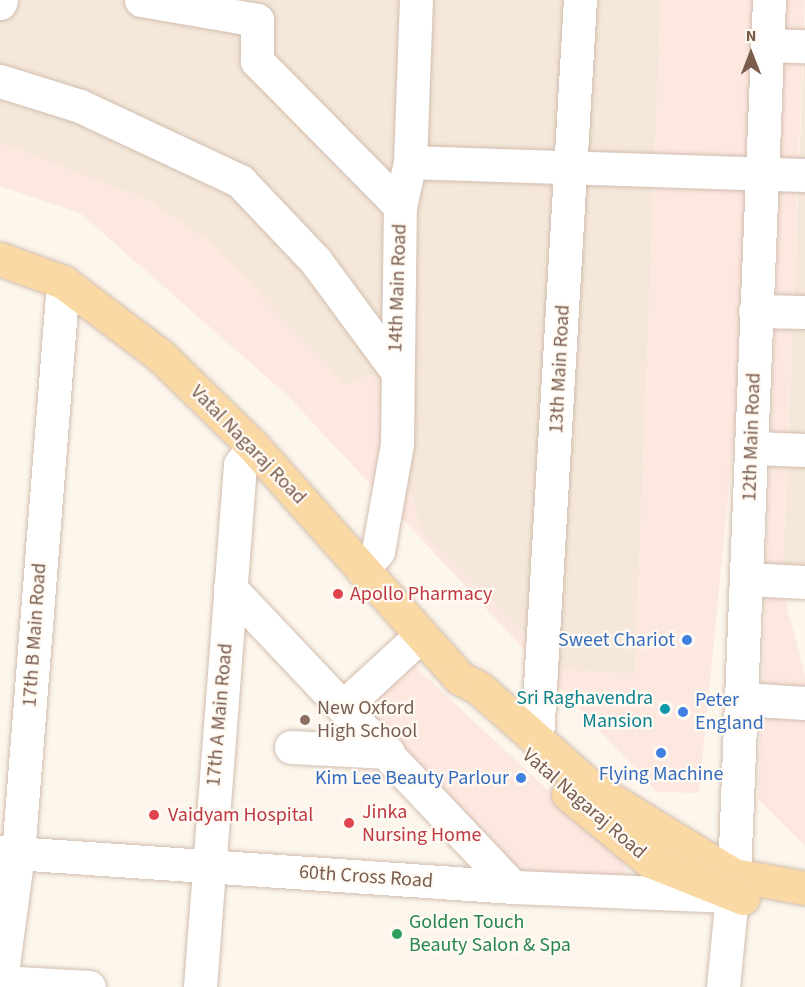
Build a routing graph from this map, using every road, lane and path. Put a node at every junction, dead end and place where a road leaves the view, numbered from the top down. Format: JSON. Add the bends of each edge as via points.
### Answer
{"nodes":[{"id":1,"x":141,"y":0,"type":"edge"},
{"id":2,"x":416,"y":0,"type":"edge"},
{"id":3,"x":579,"y":0,"type":"edge"},
{"id":4,"x":769,"y":0,"type":"edge"},
{"id":5,"x":258,"y":10,"type":"edge"},
{"id":6,"x":768,"y":45,"type":"junction"},
{"id":7,"x":805,"y":46,"type":"edge"},
{"id":8,"x":0,"y":81,"type":"edge"},
{"id":9,"x":410,"y":162,"type":"junction"},
{"id":10,"x":572,"y":167,"type":"junction"},
{"id":11,"x":762,"y":172,"type":"junction"},
{"id":12,"x":805,"y":175,"type":"edge"},
{"id":13,"x":400,"y":206,"type":"junction"},
{"id":14,"x":0,"y":259,"type":"edge"},
{"id":15,"x":63,"y":282,"type":"junction"},
{"id":16,"x":755,"y":311,"type":"junction"},
{"id":17,"x":805,"y":312,"type":"edge"},
{"id":18,"x":396,"y":370,"type":"junction"},
{"id":19,"x":253,"y":446,"type":"junction"},
{"id":20,"x":753,"y":448,"type":"junction"},
{"id":21,"x":805,"y":450,"type":"edge"},
{"id":22,"x":362,"y":569,"type":"junction"},
{"id":23,"x":746,"y":579,"type":"junction"},
{"id":24,"x":805,"y":582,"type":"edge"},
{"id":25,"x":230,"y":588,"type":"junction"},
{"id":26,"x":421,"y":635,"type":"junction"},
{"id":27,"x":460,"y":678,"type":"junction"},
{"id":28,"x":741,"y":699,"type":"junction"},
{"id":29,"x":805,"y":703,"type":"edge"},
{"id":30,"x":343,"y":707,"type":"junction"},
{"id":31,"x":537,"y":738,"type":"junction"},
{"id":32,"x":291,"y":747,"type":"dead end"},
{"id":33,"x":388,"y":752,"type":"junction"},
{"id":34,"x":9,"y":853,"type":"edge"},
{"id":35,"x":208,"y":867,"type":"junction"},
{"id":36,"x":733,"y":885,"type":"junction"},
{"id":37,"x":513,"y":887,"type":"junction"},
{"id":38,"x":805,"y":888,"type":"edge"},
{"id":39,"x":805,"y":908,"type":"edge"},
{"id":40,"x":0,"y":982,"type":"edge"},
{"id":41,"x":0,"y":987,"type":"edge"},
{"id":42,"x":89,"y":987,"type":"edge"},
{"id":43,"x":200,"y":987,"type":"edge"},
{"id":44,"x":723,"y":987,"type":"edge"}],
"edges":[{"from":1,"to":5,"type":"street"},
{"from":2,"to":9,"type":"street","name":"14th Main Road"},
{"from":3,"to":10,"type":"street","name":"13th Main Road"},
{"from":4,"to":6,"type":"street","name":"12th Main Road"},
{"from":5,"to":13,"type":"street","via":[[257,61]]},
{"from":6,"to":7,"type":"street"},
{"from":6,"to":11,"type":"street","name":"12th Main Road"},
{"from":8,"to":18,"type":"street","via":[[80,106],[240,181],[315,260]]},
{"from":9,"to":10,"type":"street"},
{"from":9,"to":13,"type":"street","name":"14th Main Road"},
{"from":10,"to":11,"type":"street"},
{"from":10,"to":31,"type":"street","name":"13th Main Road"},
{"from":11,"to":12,"type":"street"},
{"from":11,"to":16,"type":"street","name":"12th Main Road"},
{"from":13,"to":18,"type":"street","name":"14th Main Road"},
{"from":14,"to":15,"type":"main road","name":"Vatal Nagaraj Road"},
{"from":15,"to":19,"type":"main road","name":"Vatal Nagaraj Road","via":[[161,356]]},
{"from":15,"to":34,"type":"street","name":"17th B Main Road"},
{"from":16,"to":17,"type":"street"},
{"from":16,"to":20,"type":"street","name":"12th Main Road"},
{"from":18,"to":22,"type":"street","name":"14th Main Road","via":[[397,444],[378,551]]},
{"from":19,"to":22,"type":"main road","name":"Vatal Nagaraj Road"},
{"from":19,"to":25,"type":"street","name":"17th A Main Road","via":[[240,465]]},
{"from":20,"to":21,"type":"street"},
{"from":20,"to":23,"type":"street","name":"12th Main Road"},
{"from":22,"to":26,"type":"main road","name":"Vatal Nagaraj Road"},
{"from":23,"to":24,"type":"street"},
{"from":23,"to":28,"type":"street","name":"12th Main Road"},
{"from":25,"to":30,"type":"street"},
{"from":25,"to":35,"type":"street","name":"17th A Main Road"},
{"from":26,"to":27,"type":"main road","name":"Vatal Nagaraj Road"},
{"from":26,"to":30,"type":"street"},
{"from":27,"to":31,"type":"main road","name":"Vatal Nagaraj Road"},
{"from":27,"to":36,"type":"main road","name":"Vatal Nagaraj Road","via":[[466,696],[520,750],[633,850]]},
{"from":28,"to":29,"type":"street"},
{"from":28,"to":36,"type":"street","name":"12th Main Road"},
{"from":30,"to":33,"type":"street"},
{"from":31,"to":36,"type":"main road","name":"Vatal Nagaraj Road","via":[[592,788]]},
{"from":32,"to":33,"type":"street"},
{"from":33,"to":37,"type":"street"},
{"from":34,"to":35,"type":"street","name":"60th Cross Road"},
{"from":34,"to":40,"type":"street","name":"17th B Main Road"},
{"from":35,"to":37,"type":"street","name":"60th Cross Road"},
{"from":35,"to":43,"type":"street","name":"17th A Main Road"},
{"from":36,"to":37,"type":"street","name":"60th Cross Road"},
{"from":36,"to":38,"type":"main road","name":"Vatal Nagaraj Road"},
{"from":36,"to":39,"type":"main road","name":"Vatal Nagaraj Road"},
{"from":36,"to":44,"type":"street","name":"12th Main Road"},
{"from":40,"to":41,"type":"street","name":"17th B Main Road"},
{"from":40,"to":42,"type":"street"}]}
